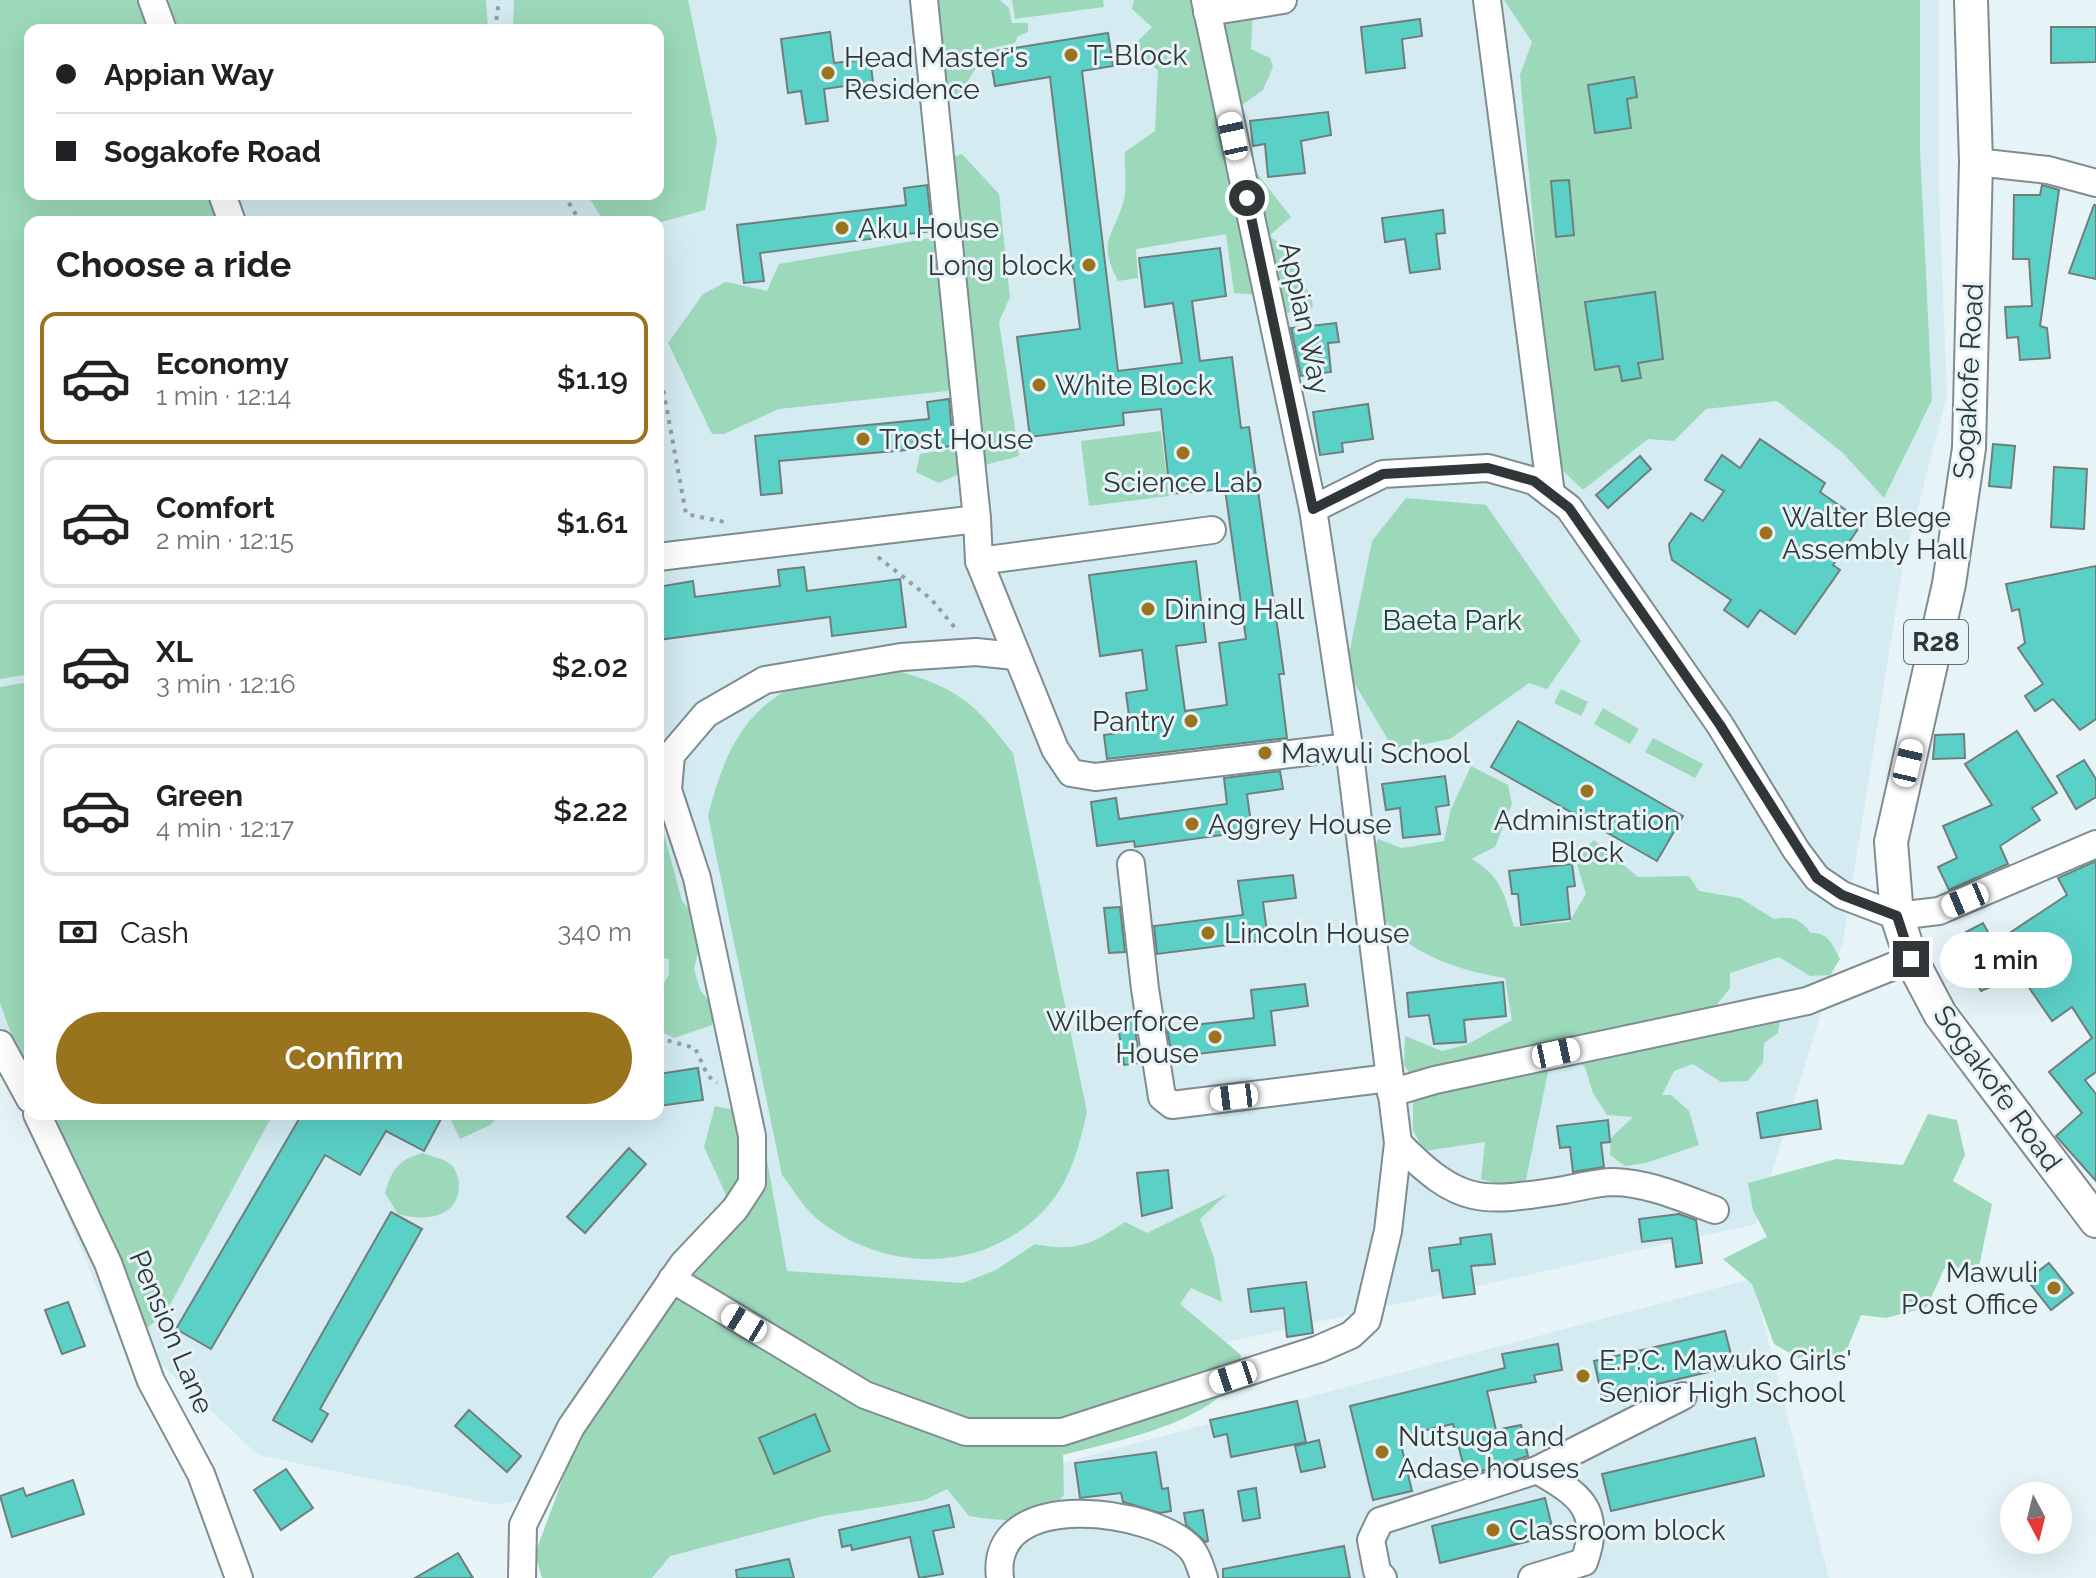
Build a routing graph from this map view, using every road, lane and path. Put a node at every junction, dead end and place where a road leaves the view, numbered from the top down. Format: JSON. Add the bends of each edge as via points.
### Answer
{"nodes":[{"id":1,"x":152,"y":0,"type":"edge"},
{"id":2,"x":499,"y":0,"type":"edge"},
{"id":3,"x":924,"y":0,"type":"edge"},
{"id":4,"x":1283,"y":0,"type":"edge"},
{"id":5,"x":1487,"y":0,"type":"edge"},
{"id":6,"x":1971,"y":0,"type":"edge"},
{"id":7,"x":1206,"y":6,"type":"edge"},
{"id":8,"x":161,"y":24,"type":"edge"},
{"id":9,"x":496,"y":24,"type":"edge"},
{"id":10,"x":1976,"y":162,"type":"junction"},
{"id":11,"x":2096,"y":183,"type":"edge"},
{"id":12,"x":1551,"y":494,"type":"junction"},
{"id":13,"x":1313,"y":509,"type":"junction"},
{"id":14,"x":977,"y":519,"type":"junction"},
{"id":15,"x":1212,"y":530,"type":"dead end"},
{"id":16,"x":664,"y":556,"type":"edge"},
{"id":17,"x":979,"y":561,"type":"junction"},
{"id":18,"x":1015,"y":656,"type":"junction"},
{"id":19,"x":1349,"y":747,"type":"junction"},
{"id":20,"x":2096,"y":844,"type":"edge"},
{"id":21,"x":1131,"y":864,"type":"dead end"},
{"id":22,"x":1897,"y":916,"type":"junction"},
{"id":23,"x":1911,"y":959,"type":"junction"},
{"id":24,"x":664,"y":1040,"type":"edge"},
{"id":25,"x":0,"y":1044,"type":"edge"},
{"id":26,"x":1390,"y":1085,"type":"junction"},
{"id":27,"x":24,"y":1088,"type":"edge"},
{"id":28,"x":744,"y":1103,"type":"junction"},
{"id":29,"x":40,"y":1120,"type":"edge"},
{"id":30,"x":1398,"y":1143,"type":"junction"},
{"id":31,"x":1715,"y":1210,"type":"dead end"},
{"id":32,"x":2093,"y":1211,"type":"edge"},
{"id":33,"x":672,"y":1279,"type":"junction"},
{"id":34,"x":1683,"y":1396,"type":"dead end"},
{"id":35,"x":1537,"y":1470,"type":"junction"},
{"id":36,"x":239,"y":1578,"type":"edge"},
{"id":37,"x":522,"y":1578,"type":"edge"},
{"id":38,"x":1000,"y":1578,"type":"edge"},
{"id":39,"x":1204,"y":1578,"type":"edge"},
{"id":40,"x":1383,"y":1578,"type":"edge"},
{"id":41,"x":1532,"y":1578,"type":"edge"}],
"edges":[{"from":1,"to":8,"type":"street"},
{"from":2,"to":9,"type":"path"},
{"from":3,"to":14,"type":"street"},
{"from":4,"to":7,"type":"street"},
{"from":5,"to":12,"type":"street"},
{"from":6,"to":10,"type":"main road","name":"Sogakofe Road","number":"R28"},
{"from":7,"to":13,"type":"street","name":"Appian Way"},
{"from":10,"to":11,"type":"street","via":[[2048,170]]},
{"from":10,"to":22,"type":"main road","name":"Sogakofe Road","number":"R28","via":[[1969,448],[1949,584],[1891,842]]},
{"from":12,"to":13,"type":"street","via":[[1534,481],[1488,468],[1383,474]]},
{"from":12,"to":22,"type":"street","via":[[1569,508],[1720,725],[1817,878],[1842,895]]},
{"from":13,"to":19,"type":"street","name":"Appian Way"},
{"from":14,"to":16,"type":"street"},
{"from":14,"to":17,"type":"street"},
{"from":15,"to":17,"type":"street"},
{"from":17,"to":18,"type":"street"},
{"from":18,"to":19,"type":"street","via":[[1055,749],[1071,773],[1095,777]]},
{"from":18,"to":28,"type":"street","via":[[976,652],[901,657],[765,680],[706,714],[671,755],[668,790],[697,878]]},
{"from":19,"to":26,"type":"street","name":"Appian Way"},
{"from":20,"to":22,"type":"street","via":[[1939,911]]},
{"from":21,"to":26,"type":"street","via":[[1162,1097],[1172,1105]]},
{"from":22,"to":23,"type":"main road","name":"Sogakofe Road","number":"R28"},
{"from":23,"to":26,"type":"street","via":[[1807,1001]]},
{"from":23,"to":32,"type":"main road","name":"Sogakofe Road","number":"R28","via":[[1940,1014]]},
{"from":24,"to":28,"type":"path","via":[[695,1048],[708,1076]]},
{"from":25,"to":27,"type":"street"},
{"from":26,"to":30,"type":"street","name":"Appian Way"},
{"from":28,"to":33,"type":"street","via":[[752,1136],[752,1183]]},
{"from":29,"to":36,"type":"street","name":"Pension Lane","via":[[108,1263],[151,1381],[201,1474]]},
{"from":30,"to":31,"type":"street","via":[[1429,1175],[1467,1197],[1510,1198],[1613,1182],[1661,1190]]},
{"from":30,"to":33,"type":"street","name":"Appian Way","via":[[1388,1231],[1367,1320],[1351,1335],[1062,1432],[966,1432],[865,1395]]},
{"from":33,"to":37,"type":"street","via":[[571,1427],[523,1525]]},
{"from":34,"to":35,"type":"street"},
{"from":35,"to":40,"type":"street","via":[[1380,1521],[1371,1540]]},
{"from":35,"to":41,"type":"street","via":[[1573,1490],[1590,1513],[1592,1540],[1584,1562]]},
{"from":38,"to":39,"type":"street","via":[[1006,1542],[1023,1523],[1077,1513],[1150,1524],[1191,1548]]}]}
